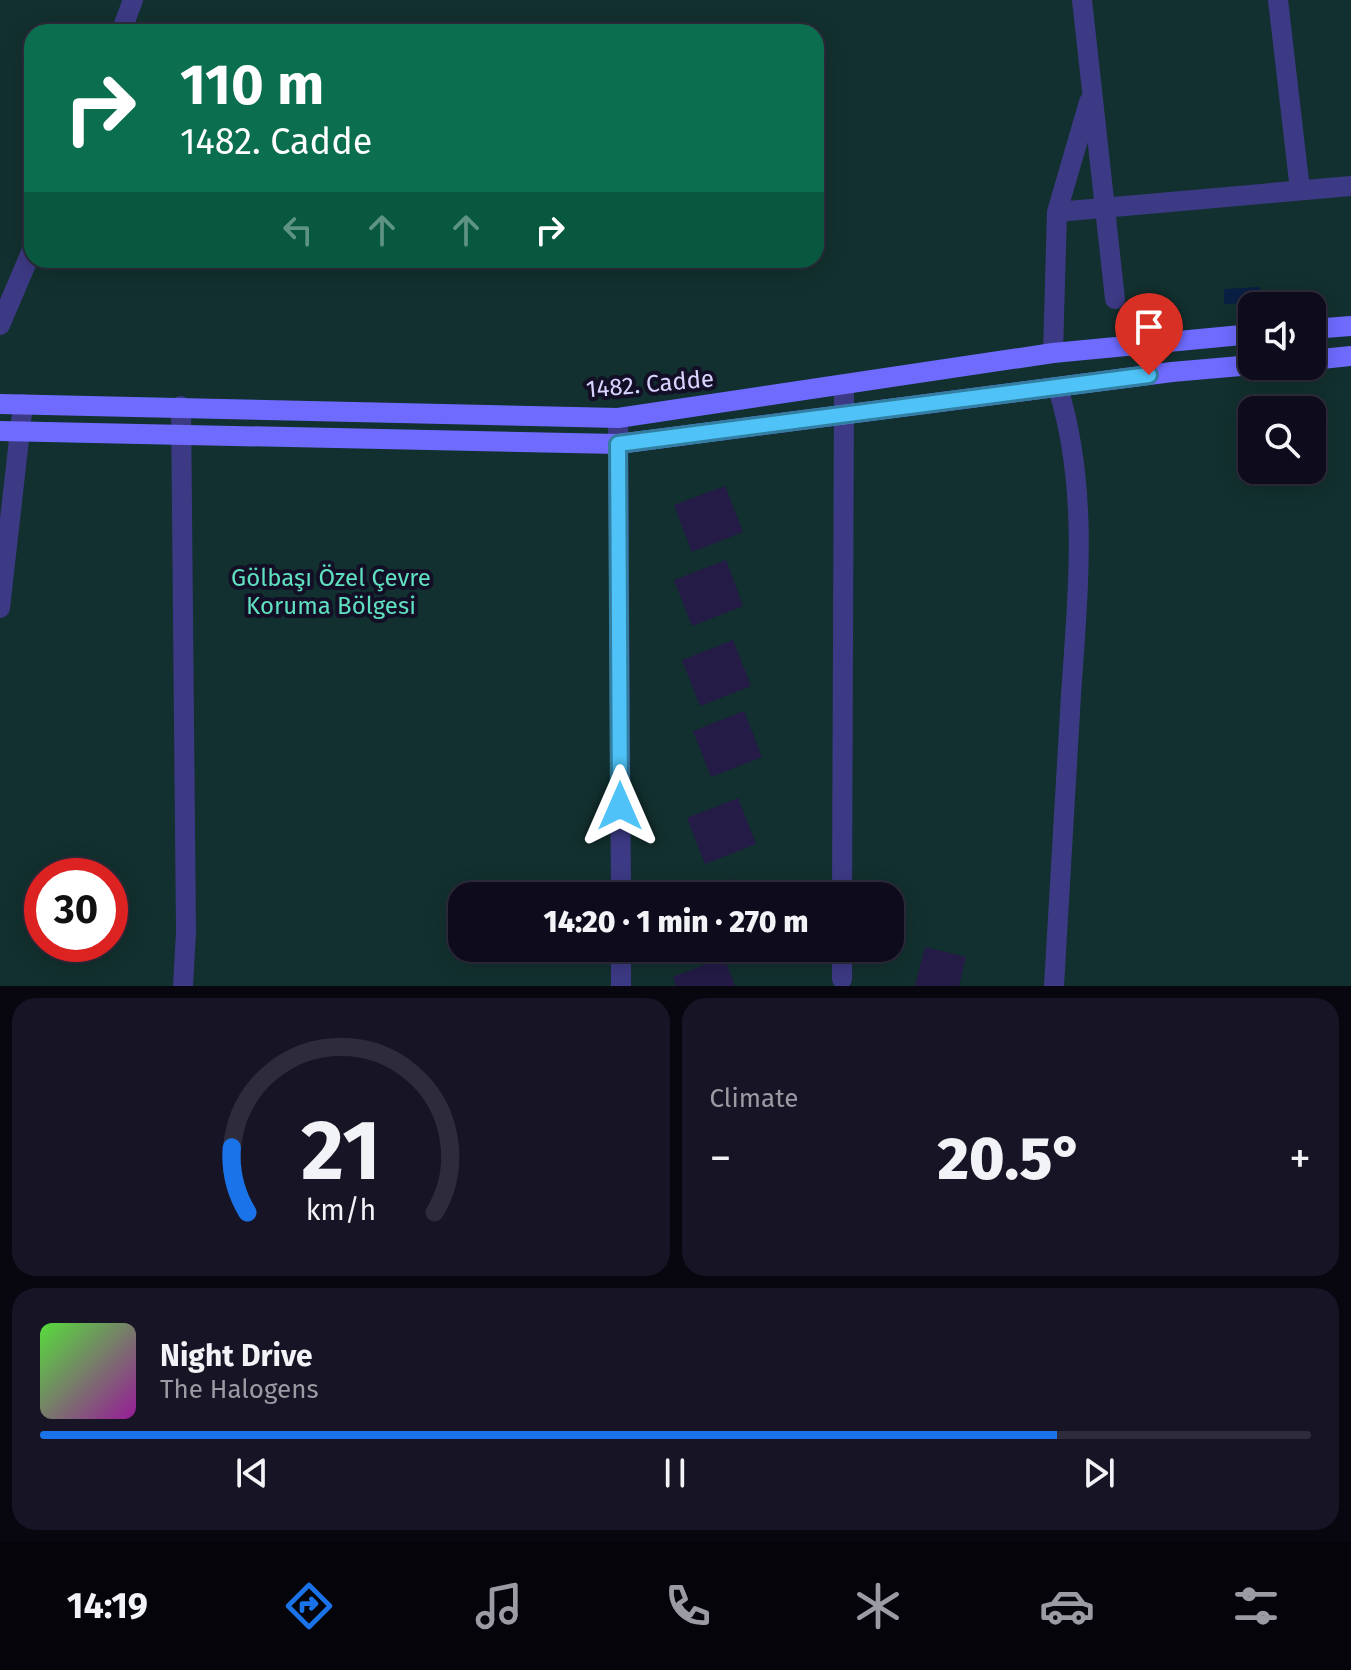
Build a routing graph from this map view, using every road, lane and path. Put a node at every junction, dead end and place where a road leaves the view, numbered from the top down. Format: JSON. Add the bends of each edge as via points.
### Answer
{"nodes":[{"id":1,"x":133,"y":0,"type":"edge"},
{"id":2,"x":1082,"y":0,"type":"edge"},
{"id":3,"x":1278,"y":0,"type":"edge"},
{"id":4,"x":124,"y":24,"type":"edge"},
{"id":5,"x":1091,"y":94,"type":"junction"},
{"id":6,"x":1351,"y":186,"type":"edge"},
{"id":7,"x":1300,"y":190,"type":"junction"},
{"id":8,"x":1106,"y":208,"type":"junction"},
{"id":9,"x":1057,"y":212,"type":"junction"},
{"id":10,"x":24,"y":268,"type":"edge"},
{"id":11,"x":1115,"y":299,"type":"dead end"},
{"id":12,"x":0,"y":325,"type":"edge"},
{"id":13,"x":1351,"y":326,"type":"edge"},
{"id":14,"x":1326,"y":328,"type":"edge"},
{"id":15,"x":1238,"y":335,"type":"edge"},
{"id":16,"x":1053,"y":353,"type":"junction"},
{"id":17,"x":1351,"y":356,"type":"edge"},
{"id":18,"x":1326,"y":359,"type":"edge"},
{"id":19,"x":1238,"y":367,"type":"edge"},
{"id":20,"x":844,"y":387,"type":"junction"},
{"id":21,"x":1058,"y":388,"type":"junction"},
{"id":22,"x":0,"y":404,"type":"edge"},
{"id":23,"x":23,"y":404,"type":"junction"},
{"id":24,"x":181,"y":406,"type":"junction"},
{"id":25,"x":844,"y":417,"type":"junction"},
{"id":26,"x":618,"y":418,"type":"junction"},
{"id":27,"x":10,"y":432,"type":"edge"},
{"id":28,"x":182,"y":437,"type":"junction"},
{"id":29,"x":618,"y":444,"type":"junction"},
{"id":30,"x":0,"y":608,"type":"edge"},
{"id":31,"x":621,"y":882,"type":"edge"},
{"id":32,"x":842,"y":882,"type":"edge"},
{"id":33,"x":621,"y":962,"type":"edge"},
{"id":34,"x":842,"y":962,"type":"edge"},
{"id":35,"x":842,"y":979,"type":"dead end"},
{"id":36,"x":183,"y":986,"type":"edge"},
{"id":37,"x":621,"y":986,"type":"edge"},
{"id":38,"x":1054,"y":986,"type":"edge"}],
"edges":[{"from":1,"to":4,"type":"street"},
{"from":2,"to":5,"type":"street"},
{"from":3,"to":7,"type":"street"},
{"from":5,"to":8,"type":"street"},
{"from":5,"to":9,"type":"street"},
{"from":6,"to":7,"type":"street"},
{"from":7,"to":8,"type":"street"},
{"from":8,"to":9,"type":"street"},
{"from":8,"to":11,"type":"street"},
{"from":9,"to":16,"type":"street"},
{"from":10,"to":12,"type":"street"},
{"from":13,"to":14,"type":"street"},
{"from":15,"to":16,"type":"street","name":"1482. Cadde"},
{"from":16,"to":20,"type":"street","name":"1482. Cadde"},
{"from":16,"to":21,"type":"street"},
{"from":17,"to":18,"type":"street"},
{"from":19,"to":21,"type":"street"},
{"from":20,"to":25,"type":"street"},
{"from":20,"to":26,"type":"street","name":"1482. Cadde"},
{"from":21,"to":25,"type":"street"},
{"from":21,"to":38,"type":"street","via":[[1071,437],[1079,510],[1080,595]]},
{"from":22,"to":23,"type":"street","name":"1482. Cadde"},
{"from":23,"to":24,"type":"street","name":"1482. Cadde"},
{"from":23,"to":27,"type":"street"},
{"from":24,"to":26,"type":"street","name":"1482. Cadde"},
{"from":24,"to":28,"type":"street"},
{"from":25,"to":29,"type":"street"},
{"from":25,"to":32,"type":"street"},
{"from":26,"to":29,"type":"street"},
{"from":27,"to":28,"type":"street"},
{"from":27,"to":30,"type":"street"},
{"from":28,"to":29,"type":"street"},
{"from":28,"to":36,"type":"street"},
{"from":29,"to":31,"type":"street"},
{"from":33,"to":37,"type":"street"},
{"from":34,"to":35,"type":"street"}]}
